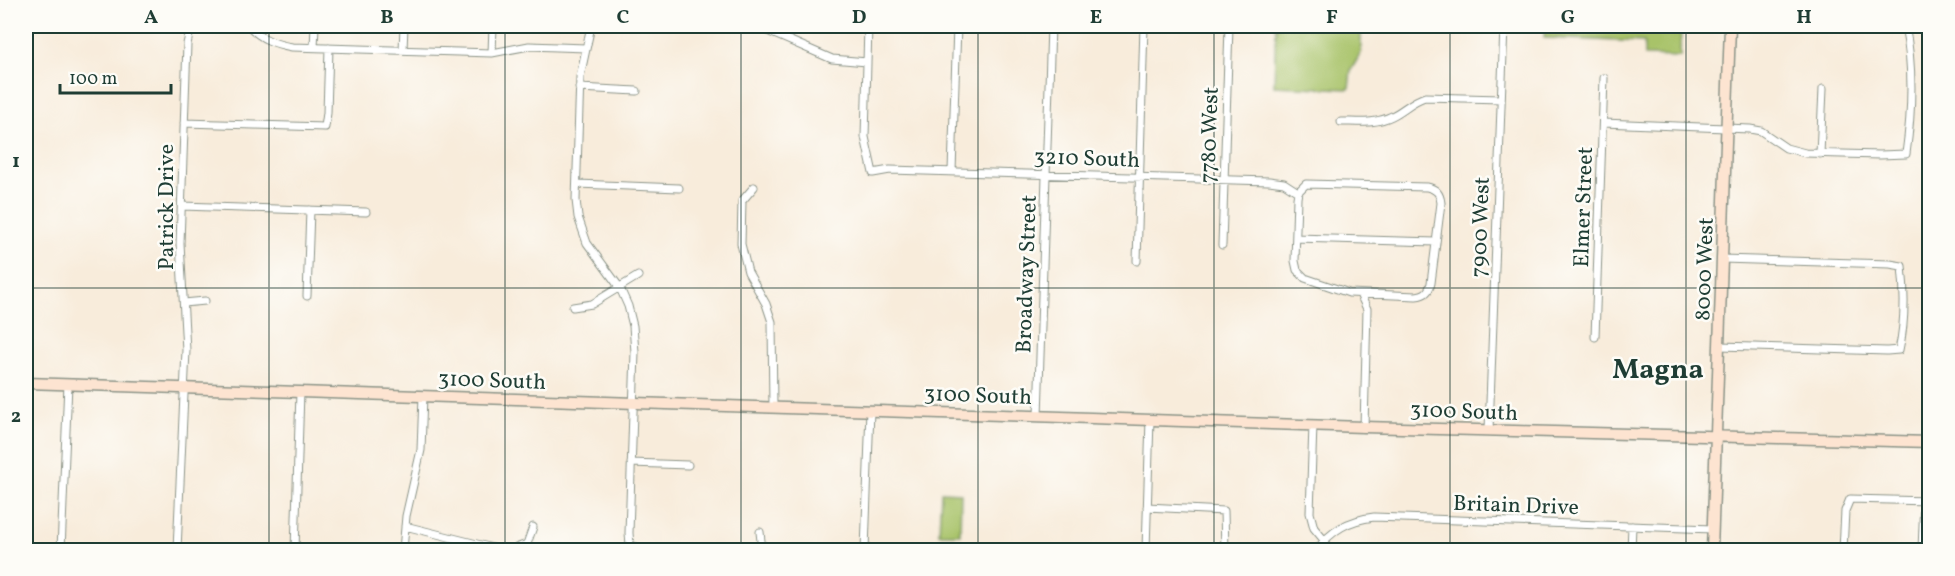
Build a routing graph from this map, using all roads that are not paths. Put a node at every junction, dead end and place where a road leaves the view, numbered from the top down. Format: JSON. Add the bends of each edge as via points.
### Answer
{"nodes":[{"id":1,"x":191,"y":26,"type":"edge"},
{"id":2,"x":249,"y":26,"type":"edge"},
{"id":3,"x":315,"y":26,"type":"edge"},
{"id":4,"x":404,"y":26,"type":"edge"},
{"id":5,"x":493,"y":26,"type":"edge"},
{"id":6,"x":591,"y":26,"type":"edge"},
{"id":7,"x":756,"y":26,"type":"edge"},
{"id":8,"x":780,"y":26,"type":"edge"},
{"id":9,"x":868,"y":26,"type":"edge"},
{"id":10,"x":957,"y":26,"type":"edge"},
{"id":11,"x":1051,"y":26,"type":"edge"},
{"id":12,"x":1144,"y":26,"type":"edge"},
{"id":13,"x":1229,"y":26,"type":"edge"},
{"id":14,"x":1504,"y":26,"type":"edge"},
{"id":15,"x":1730,"y":26,"type":"edge"},
{"id":16,"x":1905,"y":26,"type":"edge"},
{"id":17,"x":778,"y":35,"type":"junction"},
{"id":18,"x":314,"y":47,"type":"junction"},
{"id":19,"x":329,"y":48,"type":"junction"},
{"id":20,"x":586,"y":48,"type":"junction"},
{"id":21,"x":403,"y":50,"type":"junction"},
{"id":22,"x":492,"y":53,"type":"junction"},
{"id":23,"x":867,"y":62,"type":"junction"},
{"id":24,"x":1604,"y":78,"type":"dead end"},
{"id":25,"x":579,"y":88,"type":"junction"},
{"id":26,"x":1822,"y":89,"type":"dead end"},
{"id":27,"x":637,"y":91,"type":"dead end"},
{"id":28,"x":1501,"y":99,"type":"junction"},
{"id":29,"x":1341,"y":122,"type":"dead end"},
{"id":30,"x":184,"y":123,"type":"junction"},
{"id":31,"x":1603,"y":123,"type":"junction"},
{"id":32,"x":1727,"y":128,"type":"junction"},
{"id":33,"x":1820,"y":154,"type":"junction"},
{"id":34,"x":952,"y":171,"type":"junction"},
{"id":35,"x":1047,"y":174,"type":"junction"},
{"id":36,"x":1139,"y":177,"type":"junction"},
{"id":37,"x":1225,"y":180,"type":"junction"},
{"id":38,"x":577,"y":184,"type":"junction"},
{"id":39,"x":754,"y":187,"type":"dead end"},
{"id":40,"x":679,"y":188,"type":"dead end"},
{"id":41,"x":1300,"y":189,"type":"junction"},
{"id":42,"x":182,"y":206,"type":"junction"},
{"id":43,"x":310,"y":210,"type":"junction"},
{"id":44,"x":366,"y":212,"type":"dead end"},
{"id":45,"x":1296,"y":238,"type":"junction"},
{"id":46,"x":1436,"y":242,"type":"junction"},
{"id":47,"x":1222,"y":245,"type":"dead end"},
{"id":48,"x":1722,"y":259,"type":"junction"},
{"id":49,"x":1137,"y":261,"type":"dead end"},
{"id":50,"x":638,"y":276,"type":"dead end"},
{"id":51,"x":620,"y":288,"type":"junction"},
{"id":52,"x":1360,"y":294,"type":"junction"},
{"id":53,"x":1378,"y":295,"type":"junction"},
{"id":54,"x":307,"y":296,"type":"dead end"},
{"id":55,"x":205,"y":301,"type":"dead end"},
{"id":56,"x":184,"y":303,"type":"junction"},
{"id":57,"x":573,"y":307,"type":"dead end"},
{"id":58,"x":1367,"y":309,"type":"junction"},
{"id":59,"x":1595,"y":337,"type":"dead end"},
{"id":60,"x":1720,"y":346,"type":"junction"},
{"id":61,"x":26,"y":383,"type":"edge"},
{"id":62,"x":68,"y":384,"type":"junction"},
{"id":63,"x":183,"y":388,"type":"junction"},
{"id":64,"x":300,"y":392,"type":"junction"},
{"id":65,"x":423,"y":396,"type":"junction"},
{"id":66,"x":633,"y":403,"type":"junction"},
{"id":67,"x":773,"y":407,"type":"junction"},
{"id":68,"x":870,"y":410,"type":"junction"},
{"id":69,"x":1038,"y":416,"type":"junction"},
{"id":70,"x":1150,"y":419,"type":"junction"},
{"id":71,"x":1313,"y":425,"type":"junction"},
{"id":72,"x":1364,"y":426,"type":"junction"},
{"id":73,"x":1489,"y":430,"type":"junction"},
{"id":74,"x":1716,"y":437,"type":"junction"},
{"id":75,"x":1929,"y":442,"type":"edge"},
{"id":76,"x":631,"y":463,"type":"junction"},
{"id":77,"x":688,"y":465,"type":"dead end"},
{"id":78,"x":1926,"y":500,"type":"edge"},
{"id":79,"x":1147,"y":507,"type":"junction"},
{"id":80,"x":405,"y":526,"type":"junction"},
{"id":81,"x":1632,"y":526,"type":"junction"},
{"id":82,"x":533,"y":527,"type":"dead end"},
{"id":83,"x":1713,"y":529,"type":"junction"},
{"id":84,"x":760,"y":532,"type":"dead end"},
{"id":85,"x":1324,"y":540,"type":"junction"},
{"id":86,"x":61,"y":550,"type":"edge"},
{"id":87,"x":177,"y":550,"type":"edge"},
{"id":88,"x":295,"y":550,"type":"edge"},
{"id":89,"x":403,"y":550,"type":"edge"},
{"id":90,"x":646,"y":550,"type":"edge"},
{"id":91,"x":762,"y":550,"type":"edge"},
{"id":92,"x":865,"y":550,"type":"edge"},
{"id":93,"x":1146,"y":550,"type":"edge"},
{"id":94,"x":1225,"y":550,"type":"edge"},
{"id":95,"x":1317,"y":550,"type":"edge"},
{"id":96,"x":1631,"y":550,"type":"edge"},
{"id":97,"x":1712,"y":550,"type":"edge"},
{"id":98,"x":1843,"y":550,"type":"edge"},
{"id":99,"x":1922,"y":550,"type":"edge"}],
"edges":[{"from":1,"to":30,"type":"street","name":"Patrick Drive"},
{"from":2,"to":18,"type":"street","via":[[277,44]]},
{"from":3,"to":18,"type":"street"},
{"from":4,"to":21,"type":"street"},
{"from":5,"to":22,"type":"street"},
{"from":6,"to":20,"type":"street"},
{"from":7,"to":17,"type":"street"},
{"from":8,"to":17,"type":"street"},
{"from":9,"to":23,"type":"street"},
{"from":10,"to":34,"type":"street"},
{"from":11,"to":35,"type":"street","name":"Broadway Street"},
{"from":12,"to":36,"type":"street"},
{"from":13,"to":37,"type":"street","name":"7780 West"},
{"from":14,"to":28,"type":"street","name":"7900 West"},
{"from":15,"to":32,"type":"street","name":"8000 West"},
{"from":16,"to":33,"type":"street","via":[[1911,75],[1906,154]]},
{"from":17,"to":23,"type":"street","via":[[832,59]]},
{"from":18,"to":19,"type":"street"},
{"from":19,"to":21,"type":"street"},
{"from":19,"to":30,"type":"street","via":[[324,127]]},
{"from":20,"to":22,"type":"street","via":[[529,46]]},
{"from":20,"to":25,"type":"street"},
{"from":21,"to":22,"type":"street"},
{"from":23,"to":34,"type":"street","name":"3210 South","via":[[865,136],[873,173]]},
{"from":24,"to":31,"type":"street","name":"Elmer Street"},
{"from":25,"to":27,"type":"street"},
{"from":25,"to":38,"type":"street"},
{"from":26,"to":33,"type":"street"},
{"from":28,"to":29,"type":"street","via":[[1425,97],[1379,121]]},
{"from":28,"to":73,"type":"street","name":"7900 West"},
{"from":30,"to":42,"type":"street","name":"Patrick Drive"},
{"from":31,"to":32,"type":"street"},
{"from":31,"to":59,"type":"street","name":"Elmer Street"},
{"from":32,"to":33,"type":"street","via":[[1761,131],[1786,148]]},
{"from":32,"to":48,"type":"street","name":"8000 West"},
{"from":34,"to":35,"type":"street","name":"3210 South"},
{"from":35,"to":36,"type":"street","name":"3210 South"},
{"from":35,"to":69,"type":"street","name":"Broadway Street"},
{"from":36,"to":37,"type":"street","name":"3210 South"},
{"from":36,"to":49,"type":"street"},
{"from":37,"to":41,"type":"street","name":"3210 South","via":[[1284,183]]},
{"from":37,"to":47,"type":"street","name":"7780 West"},
{"from":38,"to":40,"type":"street"},
{"from":38,"to":51,"type":"street","via":[[578,217],[584,236]]},
{"from":39,"to":67,"type":"street","via":[[742,201],[741,244],[748,272],[772,322]]},
{"from":41,"to":45,"type":"street"},
{"from":41,"to":46,"type":"street","via":[[1312,184],[1426,187],[1438,193],[1441,202]]},
{"from":42,"to":43,"type":"street"},
{"from":42,"to":56,"type":"street","name":"Patrick Drive"},
{"from":43,"to":44,"type":"street"},
{"from":43,"to":54,"type":"street"},
{"from":45,"to":46,"type":"street"},
{"from":45,"to":52,"type":"street","via":[[1299,273]]},
{"from":46,"to":53,"type":"street","via":[[1427,292],[1416,296]]},
{"from":48,"to":60,"type":"street","name":"8000 West"},
{"from":48,"to":60,"type":"street","via":[[1890,264],[1902,266],[1904,281],[1899,350]]},
{"from":50,"to":51,"type":"street"},
{"from":51,"to":57,"type":"street","via":[[592,304]]},
{"from":51,"to":66,"type":"street","via":[[633,326]]},
{"from":52,"to":53,"type":"street"},
{"from":52,"to":58,"type":"street"},
{"from":53,"to":58,"type":"street"},
{"from":55,"to":56,"type":"street"},
{"from":56,"to":63,"type":"street","name":"Patrick Drive"},
{"from":58,"to":72,"type":"street"},
{"from":60,"to":74,"type":"street","name":"8000 West"},
{"from":61,"to":62,"type":"street","name":"3100 South"},
{"from":62,"to":63,"type":"street","name":"3100 South"},
{"from":62,"to":86,"type":"street"},
{"from":63,"to":64,"type":"street","name":"3100 South"},
{"from":63,"to":87,"type":"street","name":"Patrick Drive"},
{"from":64,"to":65,"type":"street","name":"3100 South"},
{"from":64,"to":88,"type":"street"},
{"from":65,"to":66,"type":"street","name":"3100 South"},
{"from":65,"to":80,"type":"street","via":[[420,457]]},
{"from":66,"to":67,"type":"street","name":"3100 South"},
{"from":66,"to":76,"type":"street"},
{"from":67,"to":68,"type":"street","name":"3100 South"},
{"from":68,"to":69,"type":"street","name":"3100 South"},
{"from":68,"to":92,"type":"street"},
{"from":69,"to":70,"type":"street","name":"3100 South"},
{"from":70,"to":71,"type":"street","name":"3100 South"},
{"from":70,"to":79,"type":"street"},
{"from":71,"to":72,"type":"street","name":"3100 South"},
{"from":71,"to":85,"type":"street","via":[[1310,513],[1314,528]]},
{"from":72,"to":73,"type":"street","name":"3100 South"},
{"from":73,"to":74,"type":"street","name":"3100 South"},
{"from":74,"to":75,"type":"street","name":"3100 South"},
{"from":74,"to":83,"type":"street","name":"8000 West"},
{"from":76,"to":77,"type":"street"},
{"from":76,"to":90,"type":"street","via":[[630,545]]},
{"from":78,"to":98,"type":"street","via":[[1850,499],[1845,512]]},
{"from":78,"to":99,"type":"street"},
{"from":79,"to":93,"type":"street"},
{"from":79,"to":94,"type":"street","via":[[1224,511]]},
{"from":80,"to":82,"type":"street","via":[[510,550],[527,544]]},
{"from":80,"to":89,"type":"street"},
{"from":81,"to":83,"type":"street","name":"Britain Drive"},
{"from":81,"to":85,"type":"street","name":"Britain Drive","via":[[1374,517],[1346,524]]},
{"from":81,"to":96,"type":"street"},
{"from":83,"to":97,"type":"street","name":"8000 West"},
{"from":84,"to":91,"type":"street"},
{"from":85,"to":95,"type":"street"}]}
